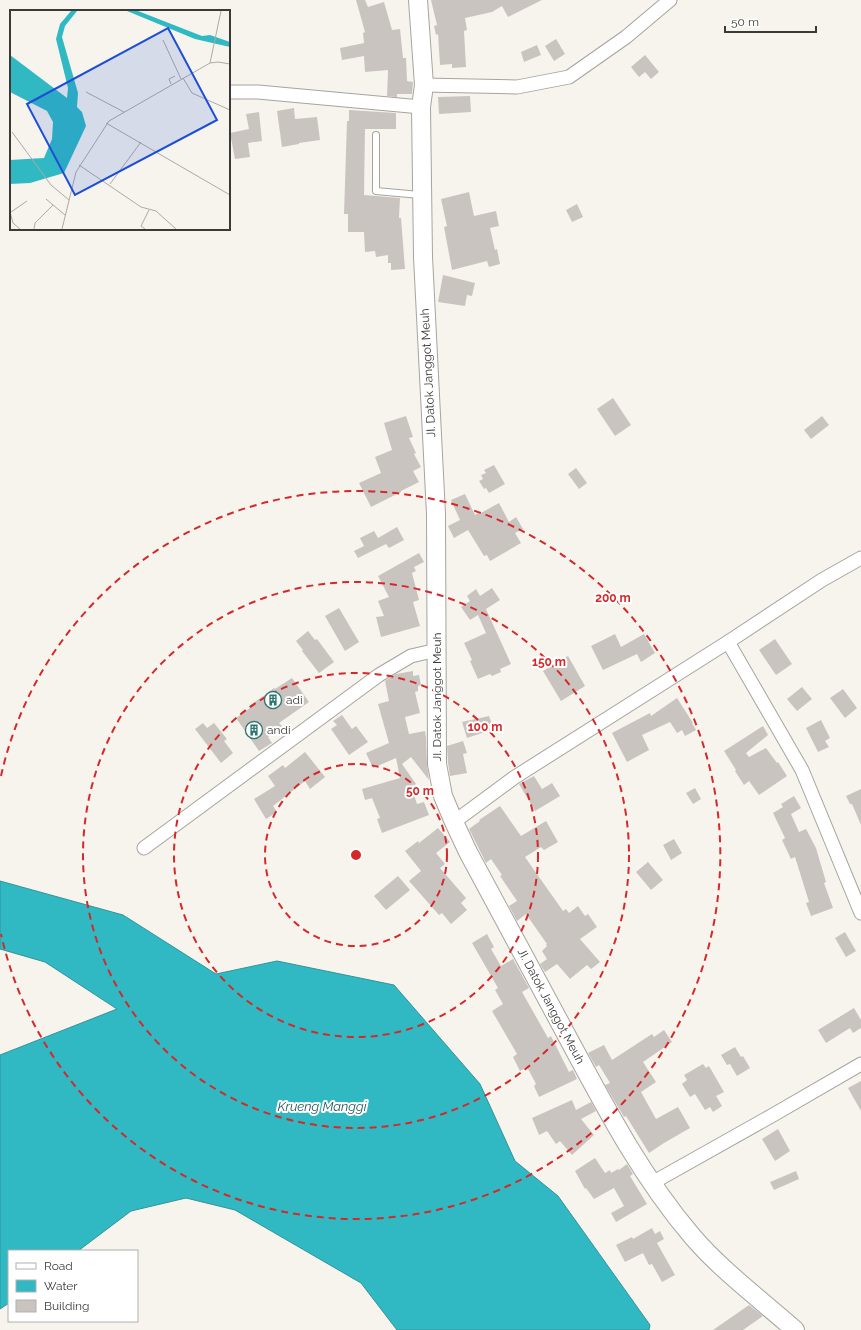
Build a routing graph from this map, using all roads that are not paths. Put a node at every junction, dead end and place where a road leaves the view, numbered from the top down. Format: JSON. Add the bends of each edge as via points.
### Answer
{"nodes":[{"id":1,"x":418,"y":0,"type":"edge"},
{"id":2,"x":670,"y":0,"type":"edge"},
{"id":3,"x":424,"y":85,"type":"junction"},
{"id":4,"x":230,"y":92,"type":"edge"},
{"id":5,"x":421,"y":107,"type":"junction"},
{"id":6,"x":376,"y":135,"type":"dead end"},
{"id":7,"x":422,"y":195,"type":"junction"},
{"id":8,"x":861,"y":558,"type":"edge"},
{"id":9,"x":728,"y":642,"type":"junction"},
{"id":10,"x":437,"y":650,"type":"junction"},
{"id":11,"x":454,"y":822,"type":"junction"},
{"id":12,"x":144,"y":848,"type":"dead end"},
{"id":13,"x":861,"y":913,"type":"edge"},
{"id":14,"x":861,"y":1064,"type":"edge"},
{"id":15,"x":652,"y":1183,"type":"junction"},
{"id":16,"x":794,"y":1330,"type":"edge"}],
"edges":[{"from":1,"to":3,"type":"street","name":"JI. Datok Janggot Meuh"},
{"from":2,"to":3,"type":"street","via":[[626,38],[569,77],[517,87]]},
{"from":3,"to":5,"type":"street","name":"JI. Datok Janggot Meuh"},
{"from":4,"to":5,"type":"street","via":[[258,92]]},
{"from":5,"to":7,"type":"street","name":"JI. Datok Janggot Meuh"},
{"from":6,"to":7,"type":"lane","via":[[376,192]]},
{"from":7,"to":10,"type":"street","name":"JI. Datok Janggot Meuh","via":[[423,265],[436,514]]},
{"from":8,"to":9,"type":"street","via":[[822,580]]},
{"from":9,"to":11,"type":"street","via":[[515,777]]},
{"from":9,"to":13,"type":"street","via":[[802,770]]},
{"from":10,"to":11,"type":"street","name":"JI. Datok Janggot Meuh","via":[[437,764],[443,796]]},
{"from":10,"to":12,"type":"street","via":[[411,656],[379,675]]},
{"from":11,"to":15,"type":"street","name":"JI. Datok Janggot Meuh","via":[[594,1088],[626,1145]]},
{"from":14,"to":15,"type":"street"},
{"from":15,"to":16,"type":"street","name":"JI. Datok Janggot Meuh","via":[[692,1236],[719,1264]]}]}
